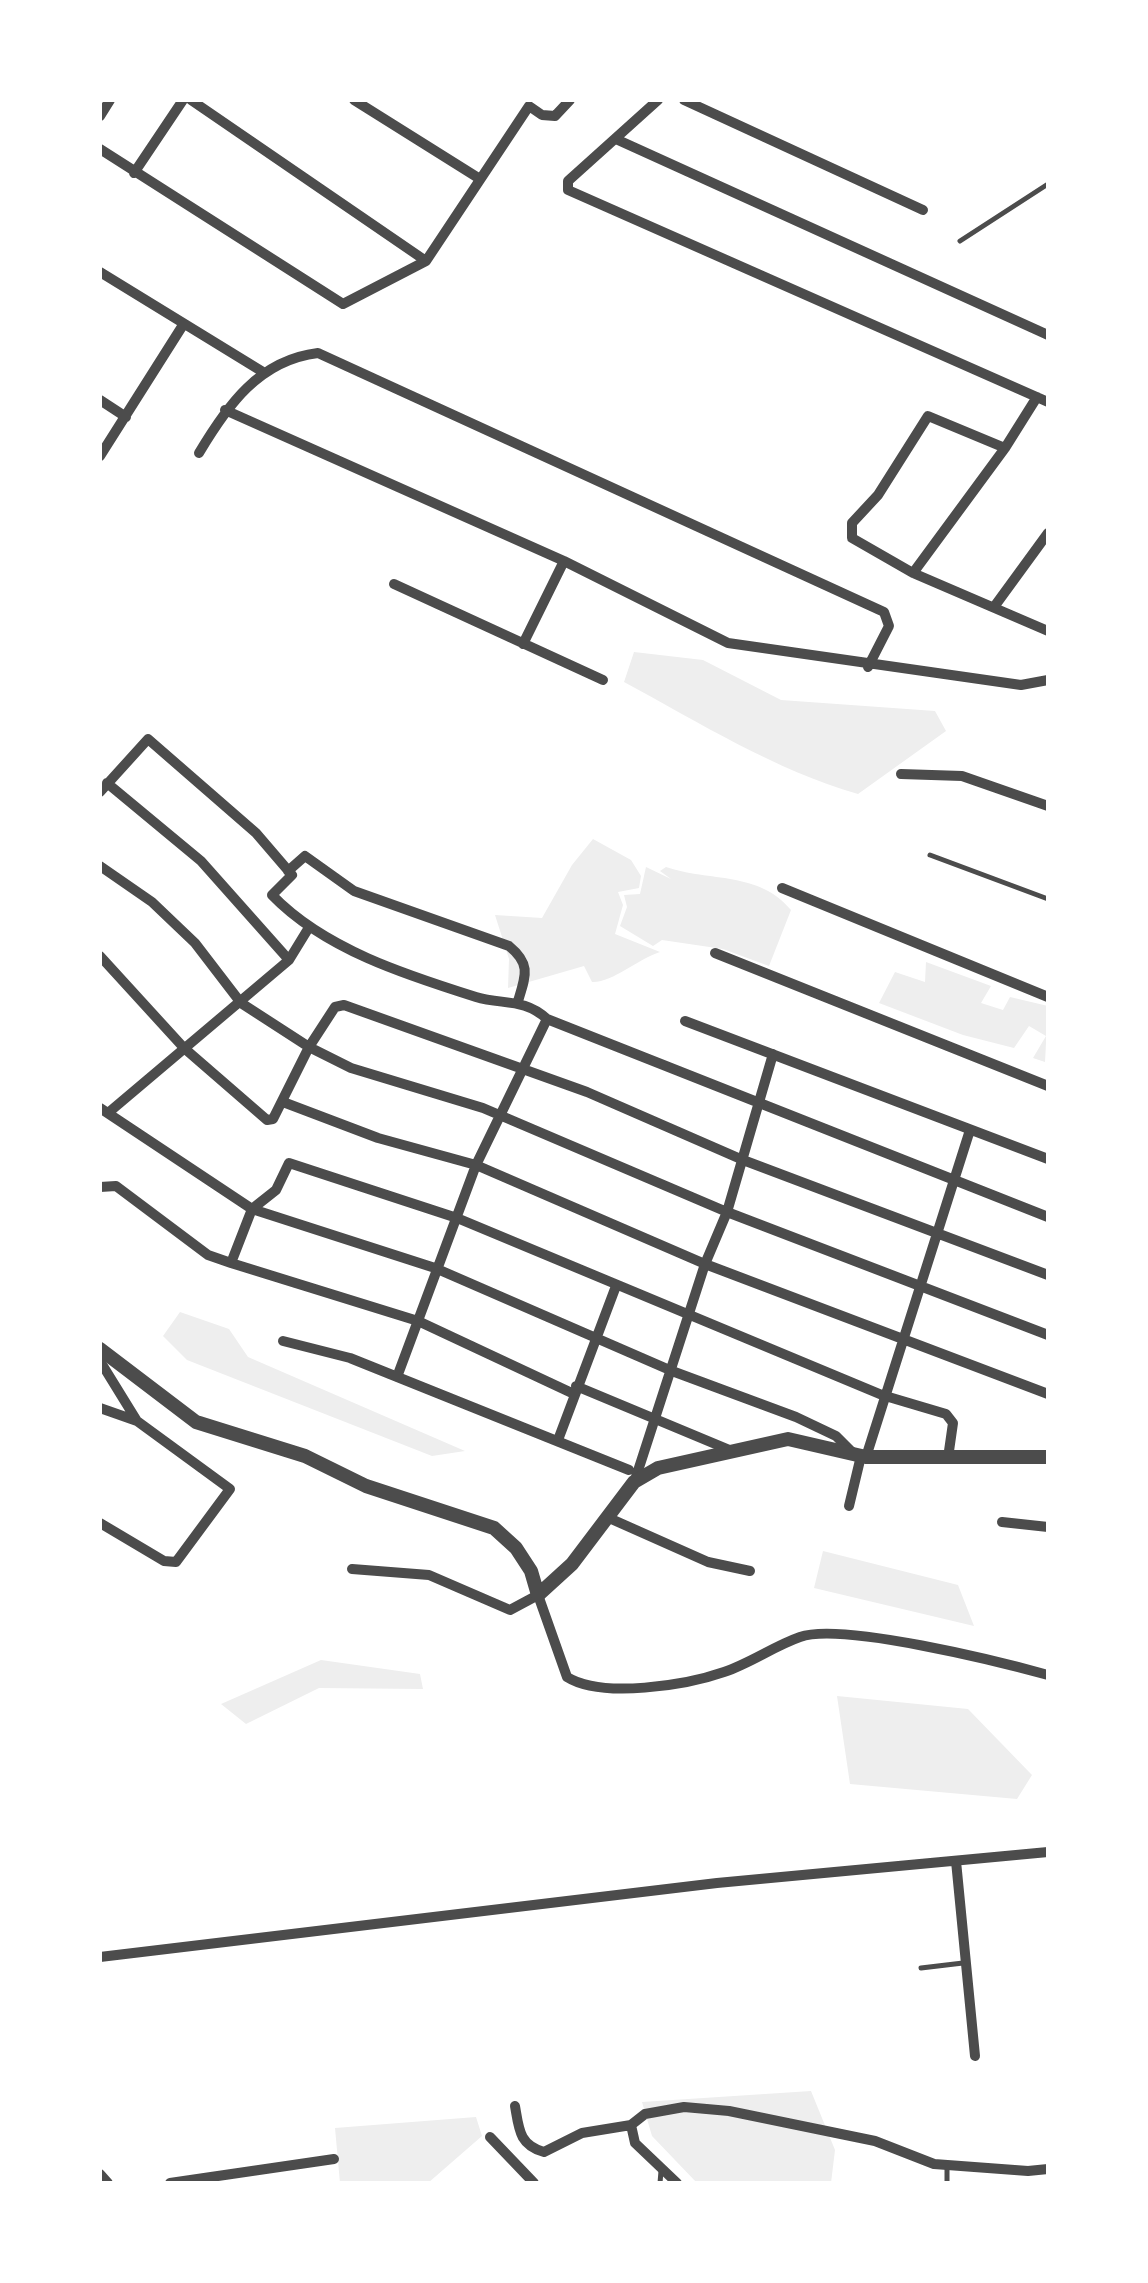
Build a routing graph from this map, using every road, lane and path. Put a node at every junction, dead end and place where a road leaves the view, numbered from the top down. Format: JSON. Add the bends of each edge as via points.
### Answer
{"nodes":[{"id":1,"x":110,"y":100,"type":"edge"},
{"id":2,"x":183,"y":100,"type":"edge"},
{"id":3,"x":190,"y":100,"type":"edge"},
{"id":4,"x":354,"y":100,"type":"edge"},
{"id":5,"x":570,"y":100,"type":"edge"},
{"id":6,"x":658,"y":100,"type":"edge"},
{"id":7,"x":684,"y":100,"type":"edge"},
{"id":8,"x":525,"y":103,"type":"edge"},
{"id":9,"x":100,"y":116,"type":"edge"},
{"id":10,"x":618,"y":140,"type":"junction"},
{"id":11,"x":100,"y":149,"type":"edge"},
{"id":12,"x":134,"y":172,"type":"junction"},
{"id":13,"x":480,"y":179,"type":"junction"},
{"id":14,"x":1048,"y":184,"type":"edge"},
{"id":15,"x":923,"y":210,"type":"dead end"},
{"id":16,"x":960,"y":241,"type":"dead end"},
{"id":17,"x":426,"y":261,"type":"junction"},
{"id":18,"x":100,"y":272,"type":"edge"},
{"id":19,"x":183,"y":325,"type":"junction"},
{"id":20,"x":1048,"y":336,"type":"edge"},
{"id":21,"x":263,"y":372,"type":"junction"},
{"id":22,"x":100,"y":400,"type":"edge"},
{"id":23,"x":1042,"y":400,"type":"edge"},
{"id":24,"x":225,"y":410,"type":"junction"},
{"id":25,"x":126,"y":417,"type":"junction"},
{"id":26,"x":1005,"y":448,"type":"junction"},
{"id":27,"x":199,"y":453,"type":"dead end"},
{"id":28,"x":100,"y":456,"type":"edge"},
{"id":29,"x":1048,"y":533,"type":"edge"},
{"id":30,"x":564,"y":562,"type":"junction"},
{"id":31,"x":914,"y":573,"type":"junction"},
{"id":32,"x":394,"y":584,"type":"dead end"},
{"id":33,"x":994,"y":607,"type":"junction"},
{"id":34,"x":1048,"y":632,"type":"edge"},
{"id":35,"x":523,"y":644,"type":"junction"},
{"id":36,"x":868,"y":667,"type":"junction"},
{"id":37,"x":603,"y":680,"type":"dead end"},
{"id":38,"x":1044,"y":681,"type":"edge"},
{"id":39,"x":901,"y":774,"type":"dead end"},
{"id":40,"x":104,"y":788,"type":"edge"},
{"id":41,"x":1048,"y":806,"type":"edge"},
{"id":42,"x":930,"y":855,"type":"dead end"},
{"id":43,"x":100,"y":866,"type":"edge"},
{"id":44,"x":290,"y":875,"type":"junction"},
{"id":45,"x":782,"y":888,"type":"dead end"},
{"id":46,"x":1048,"y":899,"type":"edge"},
{"id":47,"x":308,"y":929,"type":"junction"},
{"id":48,"x":714,"y":953,"type":"dead end"},
{"id":49,"x":100,"y":956,"type":"edge"},
{"id":50,"x":289,"y":960,"type":"junction"},
{"id":51,"x":1048,"y":998,"type":"edge"},
{"id":52,"x":518,"y":1001,"type":"junction"},
{"id":53,"x":242,"y":1003,"type":"junction"},
{"id":54,"x":547,"y":1019,"type":"junction"},
{"id":55,"x":685,"y":1021,"type":"dead end"},
{"id":56,"x":308,"y":1047,"type":"junction"},
{"id":57,"x":184,"y":1048,"type":"junction"},
{"id":58,"x":773,"y":1054,"type":"junction"},
{"id":59,"x":523,"y":1071,"type":"junction"},
{"id":60,"x":1048,"y":1086,"type":"edge"},
{"id":61,"x":283,"y":1102,"type":"junction"},
{"id":62,"x":759,"y":1104,"type":"junction"},
{"id":63,"x":104,"y":1111,"type":"edge"},
{"id":64,"x":501,"y":1118,"type":"junction"},
{"id":65,"x":970,"y":1130,"type":"junction"},
{"id":66,"x":1048,"y":1159,"type":"edge"},
{"id":67,"x":743,"y":1160,"type":"junction"},
{"id":68,"x":476,"y":1165,"type":"junction"},
{"id":69,"x":951,"y":1180,"type":"junction"},
{"id":70,"x":100,"y":1187,"type":"edge"},
{"id":71,"x":252,"y":1209,"type":"junction"},
{"id":72,"x":727,"y":1212,"type":"junction"},
{"id":73,"x":1048,"y":1217,"type":"edge"},
{"id":74,"x":457,"y":1218,"type":"junction"},
{"id":75,"x":937,"y":1232,"type":"junction"},
{"id":76,"x":231,"y":1263,"type":"junction"},
{"id":77,"x":704,"y":1264,"type":"junction"},
{"id":78,"x":436,"y":1268,"type":"junction"},
{"id":79,"x":1048,"y":1274,"type":"edge"},
{"id":80,"x":616,"y":1286,"type":"junction"},
{"id":81,"x":919,"y":1286,"type":"junction"},
{"id":82,"x":690,"y":1317,"type":"junction"},
{"id":83,"x":418,"y":1321,"type":"junction"},
{"id":84,"x":1048,"y":1334,"type":"edge"},
{"id":85,"x":593,"y":1338,"type":"junction"},
{"id":86,"x":900,"y":1340,"type":"junction"},
{"id":87,"x":283,"y":1341,"type":"dead end"},
{"id":88,"x":100,"y":1348,"type":"edge"},
{"id":89,"x":100,"y":1361,"type":"edge"},
{"id":90,"x":672,"y":1371,"type":"junction"},
{"id":91,"x":398,"y":1376,"type":"junction"},
{"id":92,"x":575,"y":1390,"type":"junction"},
{"id":93,"x":1048,"y":1394,"type":"edge"},
{"id":94,"x":882,"y":1395,"type":"junction"},
{"id":95,"x":100,"y":1408,"type":"edge"},
{"id":96,"x":657,"y":1420,"type":"junction"},
{"id":97,"x":136,"y":1421,"type":"junction"},
{"id":98,"x":558,"y":1440,"type":"junction"},
{"id":99,"x":735,"y":1452,"type":"junction"},
{"id":100,"x":860,"y":1456,"type":"junction"},
{"id":101,"x":1048,"y":1457,"type":"edge"},
{"id":102,"x":948,"y":1458,"type":"junction"},
{"id":103,"x":632,"y":1476,"type":"junction"},
{"id":104,"x":848,"y":1506,"type":"dead end"},
{"id":105,"x":609,"y":1518,"type":"junction"},
{"id":106,"x":1002,"y":1522,"type":"dead end"},
{"id":107,"x":100,"y":1523,"type":"edge"},
{"id":108,"x":1048,"y":1528,"type":"edge"},
{"id":109,"x":352,"y":1569,"type":"dead end"},
{"id":110,"x":750,"y":1571,"type":"dead end"},
{"id":111,"x":538,"y":1595,"type":"junction"},
{"id":112,"x":1048,"y":1675,"type":"edge"},
{"id":113,"x":1048,"y":1852,"type":"edge"},
{"id":114,"x":956,"y":1861,"type":"junction"},
{"id":115,"x":100,"y":1957,"type":"edge"},
{"id":116,"x":966,"y":1963,"type":"junction"},
{"id":117,"x":921,"y":1968,"type":"dead end"},
{"id":118,"x":975,"y":2056,"type":"dead end"},
{"id":119,"x":515,"y":2106,"type":"dead end"},
{"id":120,"x":631,"y":2125,"type":"junction"},
{"id":121,"x":490,"y":2137,"type":"dead end"},
{"id":122,"x":334,"y":2159,"type":"dead end"},
{"id":123,"x":947,"y":2166,"type":"junction"},
{"id":124,"x":662,"y":2168,"type":"junction"},
{"id":125,"x":1048,"y":2169,"type":"edge"},
{"id":126,"x":100,"y":2174,"type":"edge"},
{"id":127,"x":108,"y":2183,"type":"edge"},
{"id":128,"x":170,"y":2183,"type":"edge"},
{"id":129,"x":534,"y":2183,"type":"edge"},
{"id":130,"x":660,"y":2183,"type":"edge"},
{"id":131,"x":677,"y":2183,"type":"edge"},
{"id":132,"x":948,"y":2183,"type":"edge"}],
"edges":[{"from":1,"to":9,"type":"street"},
{"from":2,"to":12,"type":"street"},
{"from":3,"to":17,"type":"street"},
{"from":4,"to":13,"type":"street"},
{"from":5,"to":8,"type":"street","via":[[555,116]]},
{"from":6,"to":10,"type":"street"},
{"from":7,"to":15,"type":"street"},
{"from":8,"to":13,"type":"street"},
{"from":10,"to":20,"type":"street"},
{"from":10,"to":23,"type":"street","via":[[568,180],[568,190]]},
{"from":11,"to":12,"type":"street"},
{"from":12,"to":17,"type":"street","via":[[343,304]]},
{"from":13,"to":17,"type":"street"},
{"from":14,"to":16,"type":"lane"},
{"from":18,"to":19,"type":"street"},
{"from":19,"to":21,"type":"street"},
{"from":19,"to":25,"type":"street"},
{"from":21,"to":24,"type":"street"},
{"from":21,"to":36,"type":"street","via":[[293,356],[318,353],[884,612],[889,626]]},
{"from":22,"to":25,"type":"street"},
{"from":23,"to":26,"type":"street"},
{"from":24,"to":27,"type":"street"},
{"from":24,"to":30,"type":"street"},
{"from":25,"to":28,"type":"street"},
{"from":26,"to":31,"type":"street"},
{"from":26,"to":31,"type":"street","via":[[928,416],[850,533]]},
{"from":29,"to":33,"type":"street"},
{"from":30,"to":35,"type":"street"},
{"from":30,"to":36,"type":"street","via":[[728,643]]},
{"from":31,"to":33,"type":"street"},
{"from":32,"to":35,"type":"street"},
{"from":33,"to":34,"type":"street"},
{"from":35,"to":37,"type":"street"},
{"from":36,"to":38,"type":"street","via":[[1020,685]]},
{"from":39,"to":41,"type":"street","via":[[962,776]]},
{"from":40,"to":44,"type":"street","via":[[148,738],[256,832]]},
{"from":40,"to":50,"type":"street","via":[[201,862]]},
{"from":42,"to":46,"type":"lane"},
{"from":43,"to":53,"type":"street","via":[[196,944]]},
{"from":44,"to":47,"type":"street","via":[[273,894]]},
{"from":44,"to":52,"type":"street","via":[[305,856],[354,891],[509,946],[528,970]]},
{"from":45,"to":51,"type":"street"},
{"from":47,"to":50,"type":"street"},
{"from":47,"to":52,"type":"street","via":[[480,998]]},
{"from":48,"to":60,"type":"street"},
{"from":49,"to":57,"type":"street"},
{"from":50,"to":53,"type":"street"},
{"from":52,"to":54,"type":"street"},
{"from":53,"to":56,"type":"street"},
{"from":53,"to":57,"type":"street"},
{"from":54,"to":59,"type":"street"},
{"from":54,"to":62,"type":"street"},
{"from":55,"to":58,"type":"street"},
{"from":56,"to":59,"type":"street","via":[[344,1005]]},
{"from":56,"to":61,"type":"street"},
{"from":56,"to":64,"type":"street"},
{"from":57,"to":61,"type":"street","via":[[267,1120]]},
{"from":57,"to":63,"type":"street"},
{"from":58,"to":62,"type":"street"},
{"from":58,"to":65,"type":"street"},
{"from":59,"to":64,"type":"street"},
{"from":59,"to":67,"type":"street"},
{"from":61,"to":68,"type":"street"},
{"from":62,"to":67,"type":"street"},
{"from":62,"to":69,"type":"street"},
{"from":63,"to":71,"type":"street"},
{"from":64,"to":68,"type":"street"},
{"from":64,"to":72,"type":"street"},
{"from":65,"to":66,"type":"street"},
{"from":65,"to":69,"type":"street"},
{"from":67,"to":72,"type":"street"},
{"from":67,"to":75,"type":"street"},
{"from":68,"to":74,"type":"street"},
{"from":68,"to":77,"type":"street"},
{"from":69,"to":73,"type":"street"},
{"from":69,"to":75,"type":"street"},
{"from":70,"to":76,"type":"street","via":[[116,1186]]},
{"from":71,"to":74,"type":"street","via":[[276,1190],[287,1164]]},
{"from":71,"to":76,"type":"street"},
{"from":71,"to":78,"type":"street"},
{"from":72,"to":77,"type":"street"},
{"from":72,"to":81,"type":"street"},
{"from":74,"to":78,"type":"street"},
{"from":74,"to":80,"type":"street"},
{"from":75,"to":79,"type":"street"},
{"from":75,"to":81,"type":"street"},
{"from":76,"to":83,"type":"street"},
{"from":77,"to":82,"type":"street"},
{"from":77,"to":86,"type":"street"},
{"from":78,"to":83,"type":"street"},
{"from":78,"to":85,"type":"street"},
{"from":80,"to":82,"type":"street"},
{"from":80,"to":85,"type":"street"},
{"from":81,"to":84,"type":"street"},
{"from":81,"to":86,"type":"street"},
{"from":82,"to":90,"type":"street"},
{"from":82,"to":94,"type":"street"},
{"from":83,"to":91,"type":"street"},
{"from":83,"to":92,"type":"street"},
{"from":85,"to":90,"type":"street"},
{"from":85,"to":92,"type":"street"},
{"from":86,"to":93,"type":"street"},
{"from":86,"to":94,"type":"street"},
{"from":87,"to":91,"type":"street"},
{"from":88,"to":111,"type":"street","via":[[196,1422],[494,1528],[532,1571]]},
{"from":89,"to":97,"type":"street"},
{"from":90,"to":96,"type":"street"},
{"from":90,"to":100,"type":"street","via":[[796,1416]]},
{"from":91,"to":98,"type":"street"},
{"from":92,"to":96,"type":"street"},
{"from":92,"to":98,"type":"street"},
{"from":94,"to":100,"type":"street"},
{"from":94,"to":102,"type":"street","via":[[950,1417]]},
{"from":95,"to":97,"type":"street"},
{"from":96,"to":99,"type":"street"},
{"from":96,"to":103,"type":"street"},
{"from":97,"to":107,"type":"street","via":[[228,1485],[229,1494],[176,1562]]},
{"from":98,"to":103,"type":"street"},
{"from":99,"to":100,"type":"street","via":[[788,1439]]},
{"from":99,"to":103,"type":"street"},
{"from":100,"to":102,"type":"street"},
{"from":100,"to":104,"type":"street"},
{"from":101,"to":102,"type":"street"},
{"from":103,"to":105,"type":"street"},
{"from":105,"to":110,"type":"street","via":[[708,1562]]},
{"from":105,"to":111,"type":"street"},
{"from":106,"to":108,"type":"street"},
{"from":109,"to":111,"type":"street","via":[[430,1576],[510,1610]]},
{"from":111,"to":112,"type":"street","via":[[567,1677],[579,1684],[653,1686],[722,1673],[809,1635],[858,1636]]},
{"from":113,"to":114,"type":"street"},
{"from":114,"to":115,"type":"street"},
{"from":114,"to":116,"type":"street"},
{"from":116,"to":117,"type":"lane"},
{"from":116,"to":118,"type":"street"},
{"from":119,"to":120,"type":"street","via":[[519,2134],[544,2152],[582,2133]]},
{"from":120,"to":123,"type":"street","via":[[645,2114],[684,2107],[729,2111],[875,2141]]},
{"from":120,"to":124,"type":"street","via":[[635,2143]]},
{"from":121,"to":129,"type":"street"},
{"from":122,"to":128,"type":"street"},
{"from":123,"to":125,"type":"street"},
{"from":123,"to":132,"type":"lane"},
{"from":124,"to":130,"type":"lane"},
{"from":124,"to":131,"type":"street"},
{"from":126,"to":127,"type":"street"}]}
